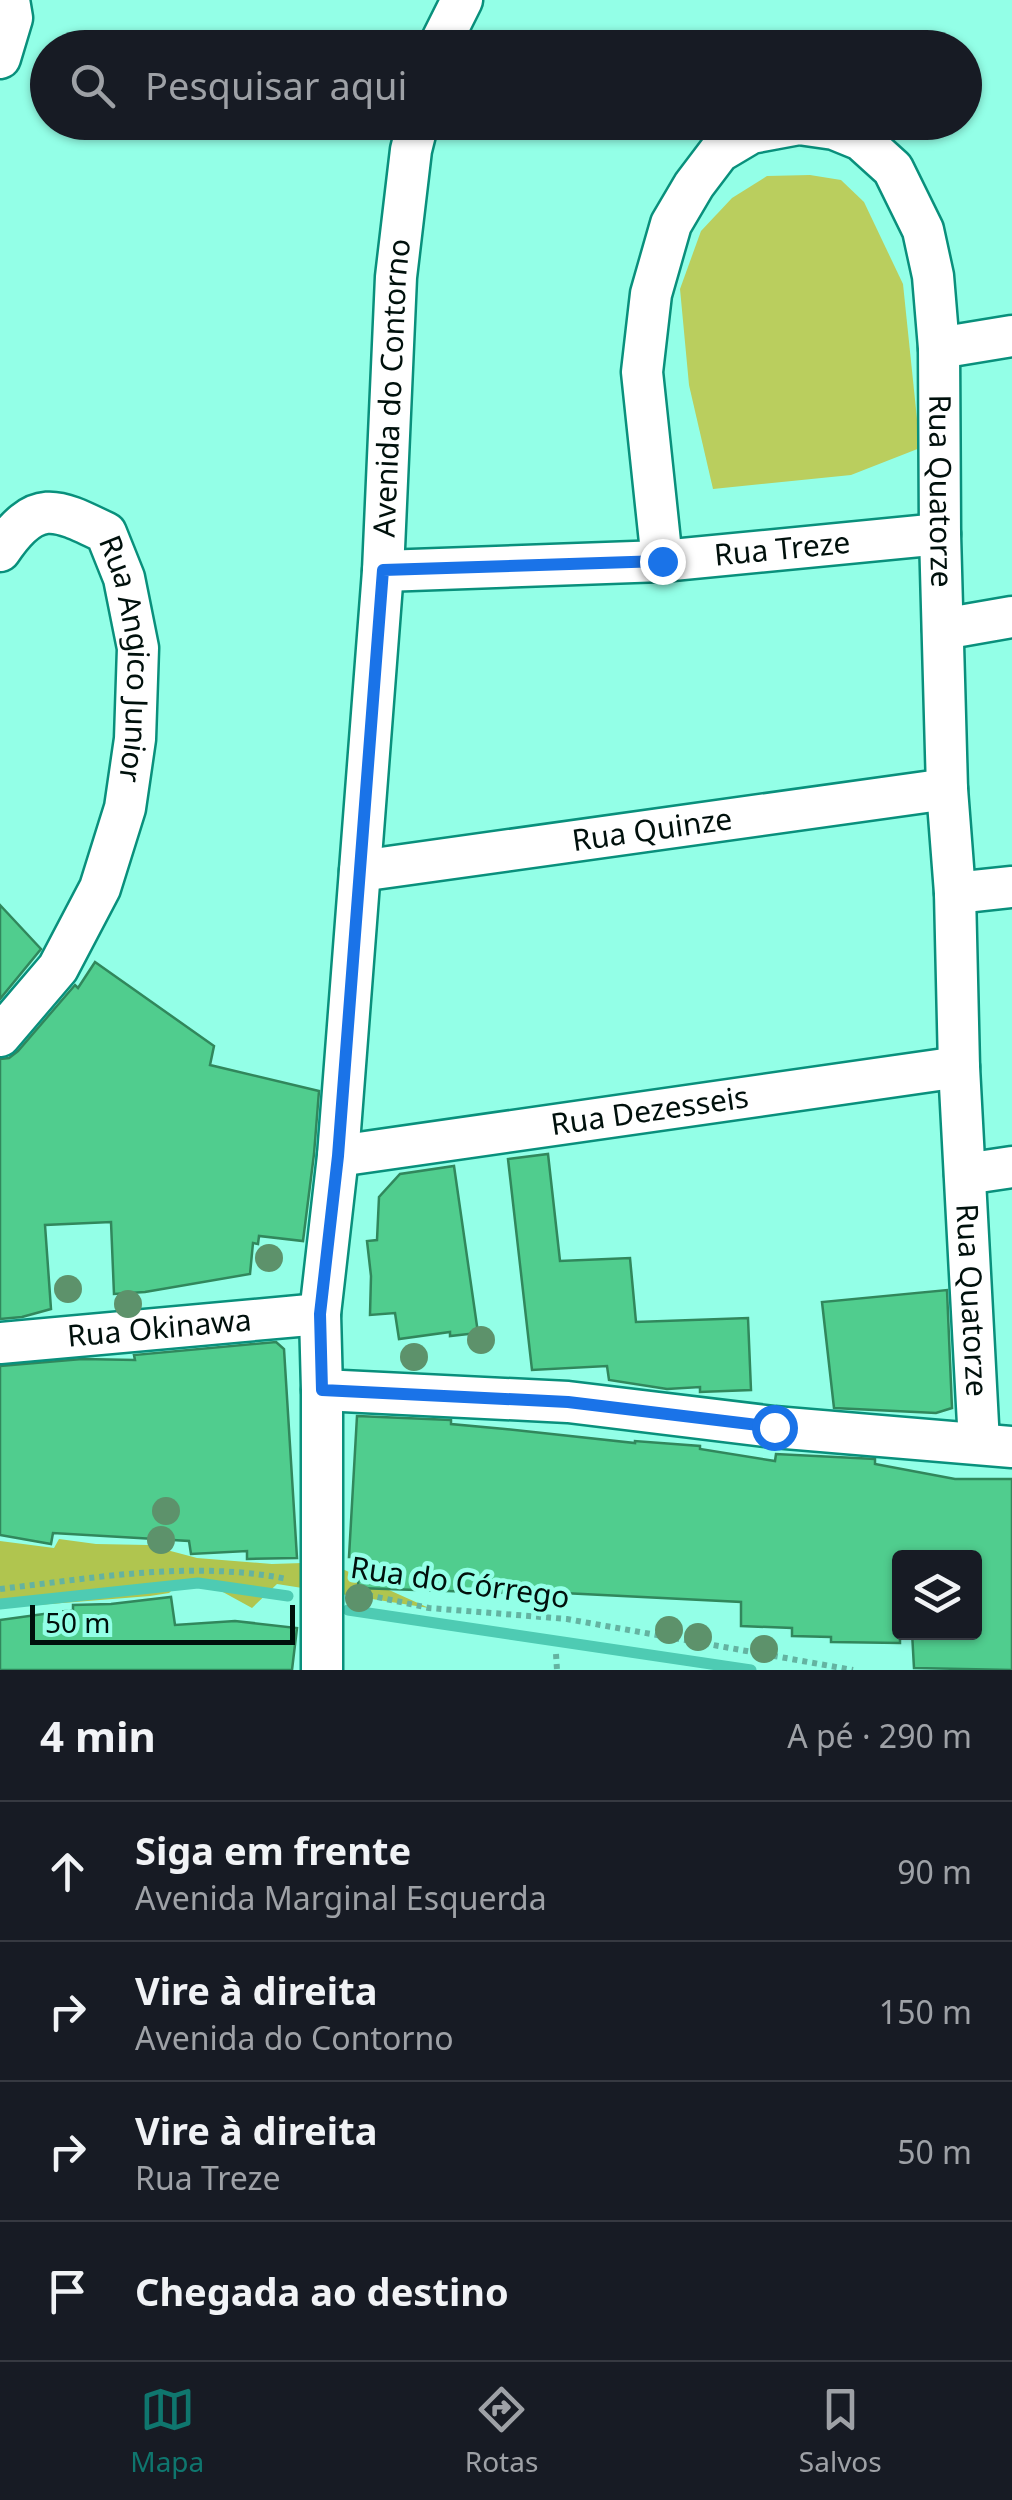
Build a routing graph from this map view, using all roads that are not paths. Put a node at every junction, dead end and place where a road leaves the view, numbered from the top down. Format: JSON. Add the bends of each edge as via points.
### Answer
{"nodes":[{"id":1,"x":10,"y":0,"type":"edge"},
{"id":2,"x":462,"y":0,"type":"edge"},
{"id":3,"x":447,"y":30,"type":"edge"},
{"id":4,"x":0,"y":58,"type":"edge"},
{"id":5,"x":414,"y":140,"type":"edge"},
{"id":6,"x":738,"y":140,"type":"edge"},
{"id":7,"x":861,"y":140,"type":"edge"},
{"id":8,"x":1012,"y":336,"type":"edge"},
{"id":9,"x":939,"y":348,"type":"junction"},
{"id":10,"x":940,"y":534,"type":"junction"},
{"id":11,"x":0,"y":551,"type":"edge"},
{"id":12,"x":662,"y":561,"type":"junction"},
{"id":13,"x":383,"y":570,"type":"junction"},
{"id":14,"x":1012,"y":617,"type":"edge"},
{"id":15,"x":943,"y":629,"type":"junction"},
{"id":16,"x":947,"y":789,"type":"junction"},
{"id":17,"x":360,"y":871,"type":"junction"},
{"id":18,"x":1012,"y":887,"type":"edge"},
{"id":19,"x":955,"y":893,"type":"junction"},
{"id":20,"x":0,"y":1036,"type":"edge"},
{"id":21,"x":959,"y":1067,"type":"junction"},
{"id":22,"x":338,"y":1156,"type":"junction"},
{"id":23,"x":1012,"y":1168,"type":"edge"},
{"id":24,"x":965,"y":1174,"type":"junction"},
{"id":25,"x":320,"y":1314,"type":"junction"},
{"id":26,"x":0,"y":1343,"type":"edge"},
{"id":27,"x":322,"y":1390,"type":"junction"},
{"id":28,"x":996,"y":1445,"type":"edge"},
{"id":29,"x":322,"y":1670,"type":"edge"}],
"edges":[{"from":1,"to":4,"type":"street","via":[[12,18]]},
{"from":2,"to":3,"type":"street"},
{"from":5,"to":13,"type":"street","name":"Avenida do Contorno","via":[[396,277]]},
{"from":6,"to":12,"type":"street","name":"Rua Quatorze","via":[[719,152],[671,224],[651,294],[642,372]]},
{"from":7,"to":9,"type":"street","name":"Rua Quatorze","via":[[893,168],[922,230]]},
{"from":8,"to":9,"type":"street"},
{"from":9,"to":10,"type":"street","name":"Rua Quatorze"},
{"from":10,"to":12,"type":"street","name":"Rua Treze"},
{"from":10,"to":15,"type":"street","name":"Rua Quatorze"},
{"from":11,"to":20,"type":"street","name":"Rua Angico Junior","via":[[35,514],[65,513],[106,533],[124,578],[138,648],[124,808],[100,888],[58,968]]},
{"from":12,"to":13,"type":"street","name":"Rua Treze"},
{"from":13,"to":17,"type":"street","name":"Avenida do Contorno"},
{"from":14,"to":15,"type":"street"},
{"from":15,"to":16,"type":"street","name":"Rua Quatorze"},
{"from":16,"to":17,"type":"street","name":"Rua Quinze"},
{"from":16,"to":19,"type":"street","name":"Rua Quatorze"},
{"from":17,"to":22,"type":"street","name":"Avenida do Contorno"},
{"from":18,"to":19,"type":"street"},
{"from":19,"to":21,"type":"street","name":"Rua Quatorze"},
{"from":21,"to":22,"type":"street","name":"Rua Dezesseis"},
{"from":21,"to":24,"type":"street","name":"Rua Quatorze"},
{"from":22,"to":25,"type":"street","name":"Avenida do Contorno"},
{"from":23,"to":24,"type":"street"},
{"from":24,"to":28,"type":"street","name":"Rua Quatorze"},
{"from":25,"to":26,"type":"street","name":"Rua Okinawa"},
{"from":25,"to":27,"type":"street","name":"Avenida do Contorno"},
{"from":27,"to":28,"type":"street","via":[[568,1402]]},
{"from":27,"to":29,"type":"street","name":"Avenida do Contorno"}]}
